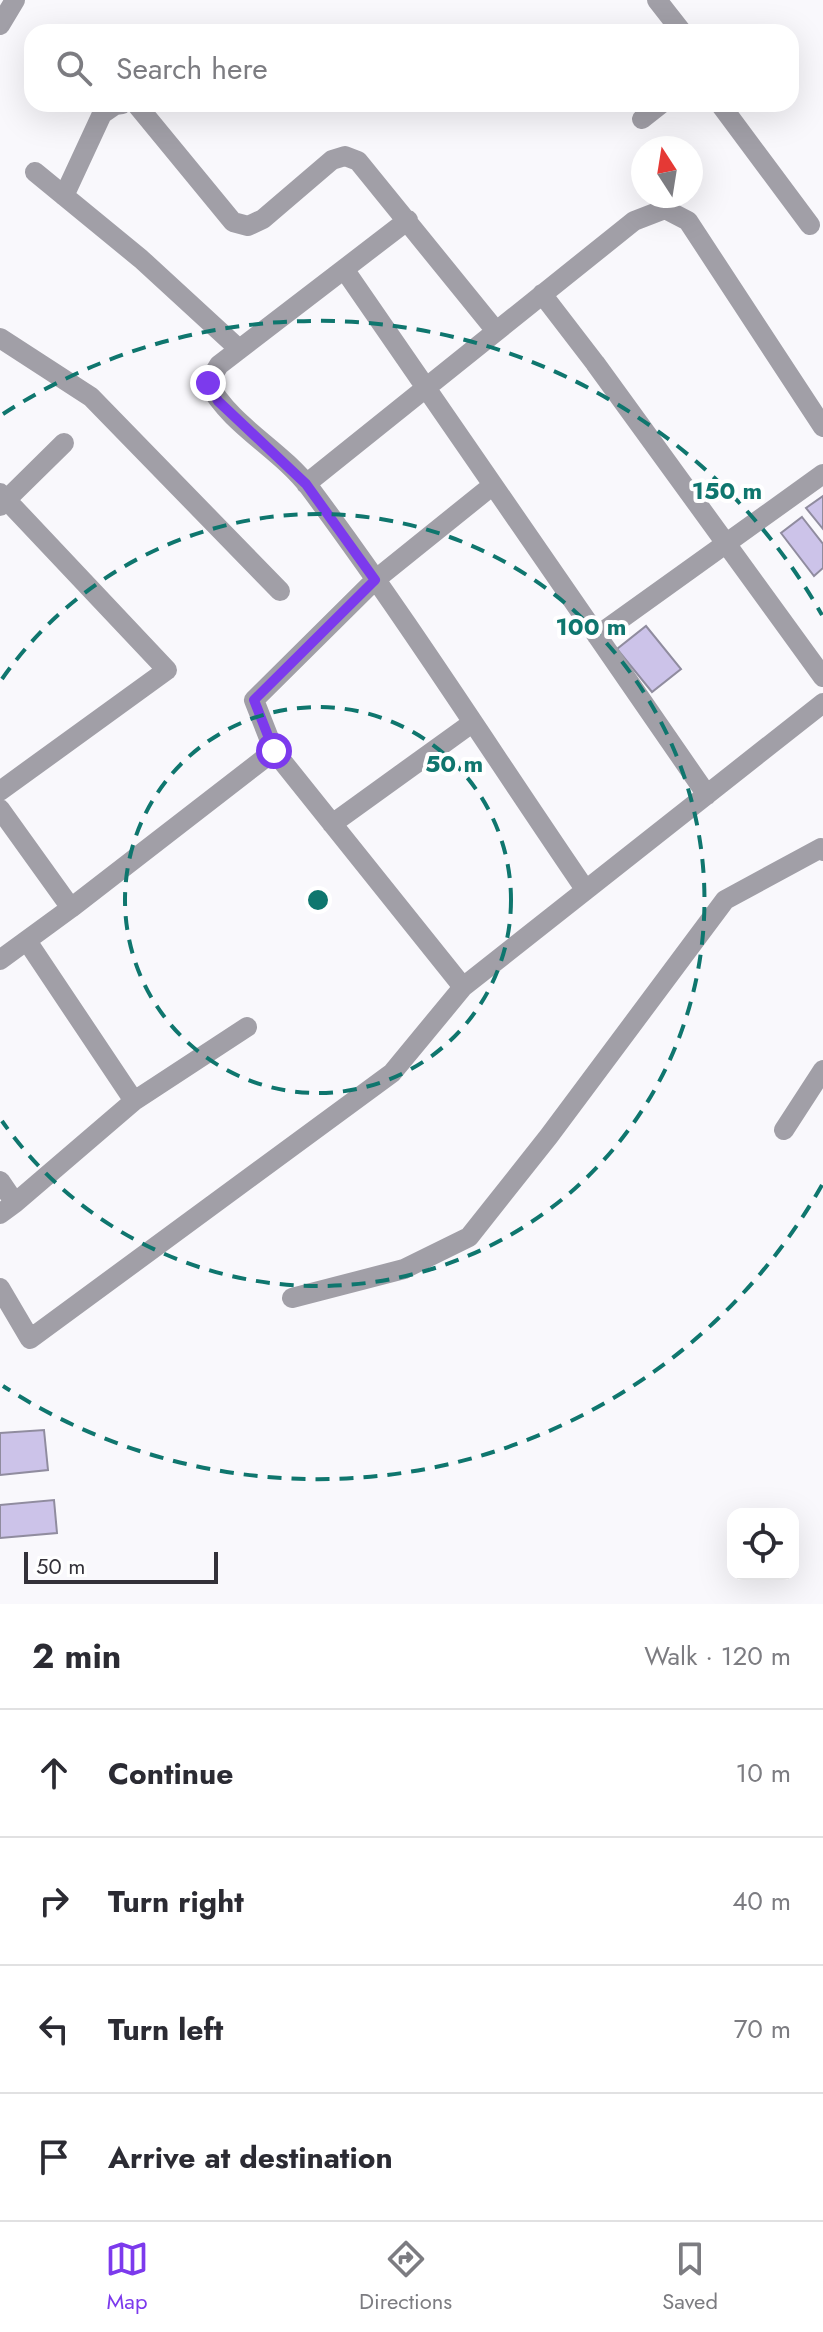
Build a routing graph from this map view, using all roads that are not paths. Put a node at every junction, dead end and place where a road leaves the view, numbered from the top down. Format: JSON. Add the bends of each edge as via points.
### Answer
{"nodes":[{"id":1,"x":15,"y":0,"type":"edge"},
{"id":2,"x":657,"y":0,"type":"edge"},
{"id":3,"x":676,"y":24,"type":"edge"},
{"id":4,"x":0,"y":25,"type":"edge"},
{"id":5,"x":105,"y":112,"type":"edge"},
{"id":6,"x":143,"y":112,"type":"edge"},
{"id":7,"x":651,"y":112,"type":"edge"},
{"id":8,"x":726,"y":112,"type":"edge"},
{"id":9,"x":642,"y":119,"type":"dead end"},
{"id":10,"x":35,"y":172,"type":"dead end"},
{"id":11,"x":64,"y":196,"type":"junction"},
{"id":12,"x":408,"y":220,"type":"junction"},
{"id":13,"x":810,"y":225,"type":"dead end"},
{"id":14,"x":344,"y":269,"type":"junction"},
{"id":15,"x":542,"y":294,"type":"junction"},
{"id":16,"x":496,"y":331,"type":"junction"},
{"id":17,"x":0,"y":338,"type":"edge"},
{"id":18,"x":239,"y":349,"type":"junction"},
{"id":19,"x":426,"y":387,"type":"junction"},
{"id":20,"x":823,"y":427,"type":"edge"},
{"id":21,"x":64,"y":443,"type":"dead end"},
{"id":22,"x":823,"y":474,"type":"edge"},
{"id":23,"x":306,"y":484,"type":"junction"},
{"id":24,"x":493,"y":485,"type":"junction"},
{"id":25,"x":2,"y":499,"type":"edge"},
{"id":26,"x":725,"y":542,"type":"junction"},
{"id":27,"x":375,"y":580,"type":"junction"},
{"id":28,"x":280,"y":591,"type":"dead end"},
{"id":29,"x":597,"y":636,"type":"junction"},
{"id":30,"x":823,"y":677,"type":"edge"},
{"id":31,"x":823,"y":703,"type":"edge"},
{"id":32,"x":472,"y":723,"type":"junction"},
{"id":33,"x":274,"y":751,"type":"junction"},
{"id":34,"x":0,"y":791,"type":"edge"},
{"id":35,"x":707,"y":795,"type":"junction"},
{"id":36,"x":0,"y":809,"type":"edge"},
{"id":37,"x":332,"y":824,"type":"junction"},
{"id":38,"x":823,"y":851,"type":"edge"},
{"id":39,"x":585,"y":889,"type":"junction"},
{"id":40,"x":71,"y":908,"type":"junction"},
{"id":41,"x":27,"y":941,"type":"junction"},
{"id":42,"x":0,"y":960,"type":"edge"},
{"id":43,"x":463,"y":987,"type":"junction"},
{"id":44,"x":247,"y":1027,"type":"dead end"},
{"id":45,"x":823,"y":1070,"type":"edge"},
{"id":46,"x":134,"y":1101,"type":"junction"},
{"id":47,"x":784,"y":1130,"type":"dead end"},
{"id":48,"x":0,"y":1181,"type":"edge"},
{"id":49,"x":7,"y":1209,"type":"edge"},
{"id":50,"x":0,"y":1288,"type":"edge"},
{"id":51,"x":292,"y":1298,"type":"dead end"}],
"edges":[{"from":1,"to":4,"type":"street"},
{"from":2,"to":3,"type":"street"},
{"from":5,"to":11,"type":"street"},
{"from":6,"to":12,"type":"street","via":[[233,222],[248,226],[263,219],[332,160],[345,156],[358,161]]},
{"from":7,"to":9,"type":"street"},
{"from":8,"to":13,"type":"street"},
{"from":10,"to":11,"type":"street"},
{"from":11,"to":18,"type":"street"},
{"from":12,"to":14,"type":"street"},
{"from":12,"to":16,"type":"street"},
{"from":14,"to":18,"type":"street"},
{"from":14,"to":19,"type":"street"},
{"from":15,"to":16,"type":"street"},
{"from":15,"to":20,"type":"street","via":[[634,221],[665,209],[688,221]]},
{"from":15,"to":26,"type":"street"},
{"from":16,"to":19,"type":"street"},
{"from":17,"to":28,"type":"street","via":[[91,397]]},
{"from":18,"to":23,"type":"street","via":[[208,383],[218,401]]},
{"from":19,"to":23,"type":"street"},
{"from":19,"to":24,"type":"street"},
{"from":21,"to":25,"type":"street"},
{"from":22,"to":26,"type":"street"},
{"from":23,"to":27,"type":"street"},
{"from":24,"to":27,"type":"street"},
{"from":24,"to":29,"type":"street"},
{"from":25,"to":34,"type":"street","via":[[167,670]]},
{"from":26,"to":29,"type":"street"},
{"from":26,"to":30,"type":"street"},
{"from":27,"to":32,"type":"street"},
{"from":27,"to":33,"type":"street","via":[[254,700]]},
{"from":29,"to":35,"type":"street"},
{"from":31,"to":35,"type":"street"},
{"from":32,"to":37,"type":"street"},
{"from":32,"to":39,"type":"street"},
{"from":33,"to":37,"type":"street"},
{"from":33,"to":40,"type":"street"},
{"from":35,"to":39,"type":"street"},
{"from":36,"to":40,"type":"street"},
{"from":37,"to":43,"type":"street"},
{"from":38,"to":51,"type":"street","via":[[725,900],[469,1237],[404,1269]]},
{"from":39,"to":43,"type":"street"},
{"from":40,"to":41,"type":"street"},
{"from":41,"to":42,"type":"street"},
{"from":41,"to":46,"type":"street"},
{"from":43,"to":50,"type":"street","via":[[392,1073],[30,1339]]},
{"from":44,"to":46,"type":"street"},
{"from":45,"to":47,"type":"street"},
{"from":46,"to":49,"type":"street"},
{"from":48,"to":49,"type":"street"}]}
